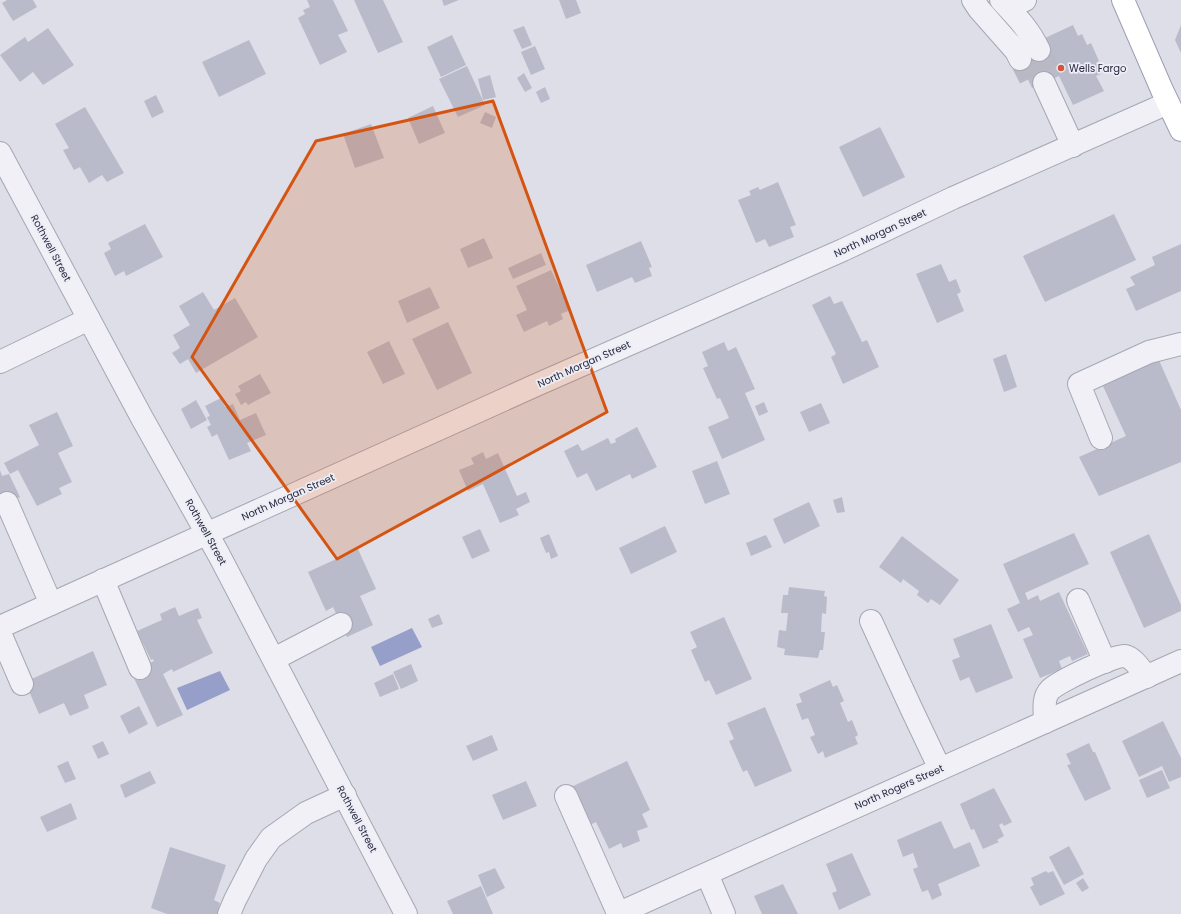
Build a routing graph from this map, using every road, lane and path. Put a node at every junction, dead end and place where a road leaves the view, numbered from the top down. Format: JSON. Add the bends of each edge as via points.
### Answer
{"nodes":[{"id":1,"x":973,"y":0,"type":"edge"},
{"id":2,"x":986,"y":0,"type":"edge"},
{"id":3,"x":1001,"y":0,"type":"edge"},
{"id":4,"x":1123,"y":0,"type":"edge"},
{"id":5,"x":1029,"y":54,"type":"junction"},
{"id":6,"x":1044,"y":83,"type":"tunnel mouth"},
{"id":7,"x":1168,"y":103,"type":"junction"},
{"id":8,"x":1181,"y":130,"type":"edge"},
{"id":9,"x":1073,"y":146,"type":"junction"},
{"id":10,"x":0,"y":153,"type":"edge"},
{"id":11,"x":89,"y":319,"type":"junction"},
{"id":12,"x":1181,"y":344,"type":"edge"},
{"id":13,"x":0,"y":362,"type":"edge"},
{"id":14,"x":1101,"y":438,"type":"dead end"},
{"id":15,"x":7,"y":503,"type":"dead end"},
{"id":16,"x":206,"y":534,"type":"junction"},
{"id":17,"x":103,"y":580,"type":"junction"},
{"id":18,"x":1078,"y":600,"type":"dead end"},
{"id":19,"x":51,"y":604,"type":"junction"},
{"id":20,"x":871,"y":621,"type":"dead end"},
{"id":21,"x":341,"y":624,"type":"dead end"},
{"id":22,"x":0,"y":627,"type":"edge"},
{"id":23,"x":0,"y":634,"type":"edge"},
{"id":24,"x":274,"y":659,"type":"junction"},
{"id":25,"x":1181,"y":661,"type":"edge"},
{"id":26,"x":1105,"y":662,"type":"junction"},
{"id":27,"x":140,"y":668,"type":"dead end"},
{"id":28,"x":1147,"y":677,"type":"junction"},
{"id":29,"x":22,"y":684,"type":"dead end"},
{"id":30,"x":1045,"y":722,"type":"junction"},
{"id":31,"x":940,"y":769,"type":"junction"},
{"id":32,"x":344,"y":795,"type":"junction"},
{"id":33,"x":566,"y":796,"type":"dead end"},
{"id":34,"x":707,"y":874,"type":"junction"},
{"id":35,"x":229,"y":914,"type":"edge"},
{"id":36,"x":406,"y":914,"type":"edge"},
{"id":37,"x":617,"y":914,"type":"edge"},
{"id":38,"x":724,"y":914,"type":"edge"}],
"edges":[{"from":1,"to":5,"type":"street","via":[[1016,51]]},
{"from":2,"to":5,"type":"street","via":[[1011,27]]},
{"from":3,"to":5,"type":"street","via":[[1033,37]]},
{"from":4,"to":7,"type":"main road"},
{"from":6,"to":9,"type":"street","via":[[1040,100],[1057,110]]},
{"from":7,"to":8,"type":"main road"},
{"from":7,"to":9,"type":"street","name":"North Morgan Street"},
{"from":9,"to":16,"type":"street","name":"North Morgan Street"},
{"from":10,"to":11,"type":"street","name":"Rothwell Street"},
{"from":11,"to":13,"type":"street"},
{"from":11,"to":16,"type":"street","name":"Rothwell Street"},
{"from":12,"to":14,"type":"street","via":[[1149,352],[1079,384]]},
{"from":15,"to":19,"type":"street"},
{"from":16,"to":17,"type":"street","name":"North Morgan Street"},
{"from":16,"to":24,"type":"street","name":"Rothwell Street"},
{"from":17,"to":19,"type":"street","name":"North Morgan Street"},
{"from":17,"to":27,"type":"street"},
{"from":18,"to":26,"type":"street"},
{"from":19,"to":22,"type":"street","name":"North Morgan Street"},
{"from":20,"to":31,"type":"street"},
{"from":21,"to":24,"type":"street"},
{"from":23,"to":29,"type":"street"},
{"from":24,"to":32,"type":"street","name":"Rothwell Street"},
{"from":25,"to":28,"type":"street","name":"North Rogers Street"},
{"from":26,"to":28,"type":"street","via":[[1124,656],[1132,660]]},
{"from":26,"to":30,"type":"street","via":[[1049,690],[1044,706]]},
{"from":28,"to":30,"type":"street","name":"North Rogers Street"},
{"from":30,"to":31,"type":"street","name":"North Rogers Street"},
{"from":31,"to":34,"type":"street","name":"North Rogers Street"},
{"from":32,"to":35,"type":"street","via":[[306,814],[271,838],[256,859]]},
{"from":32,"to":36,"type":"street","name":"Rothwell Street"},
{"from":33,"to":37,"type":"street"},
{"from":34,"to":37,"type":"street","name":"North Rogers Street"},
{"from":34,"to":38,"type":"street"}]}
